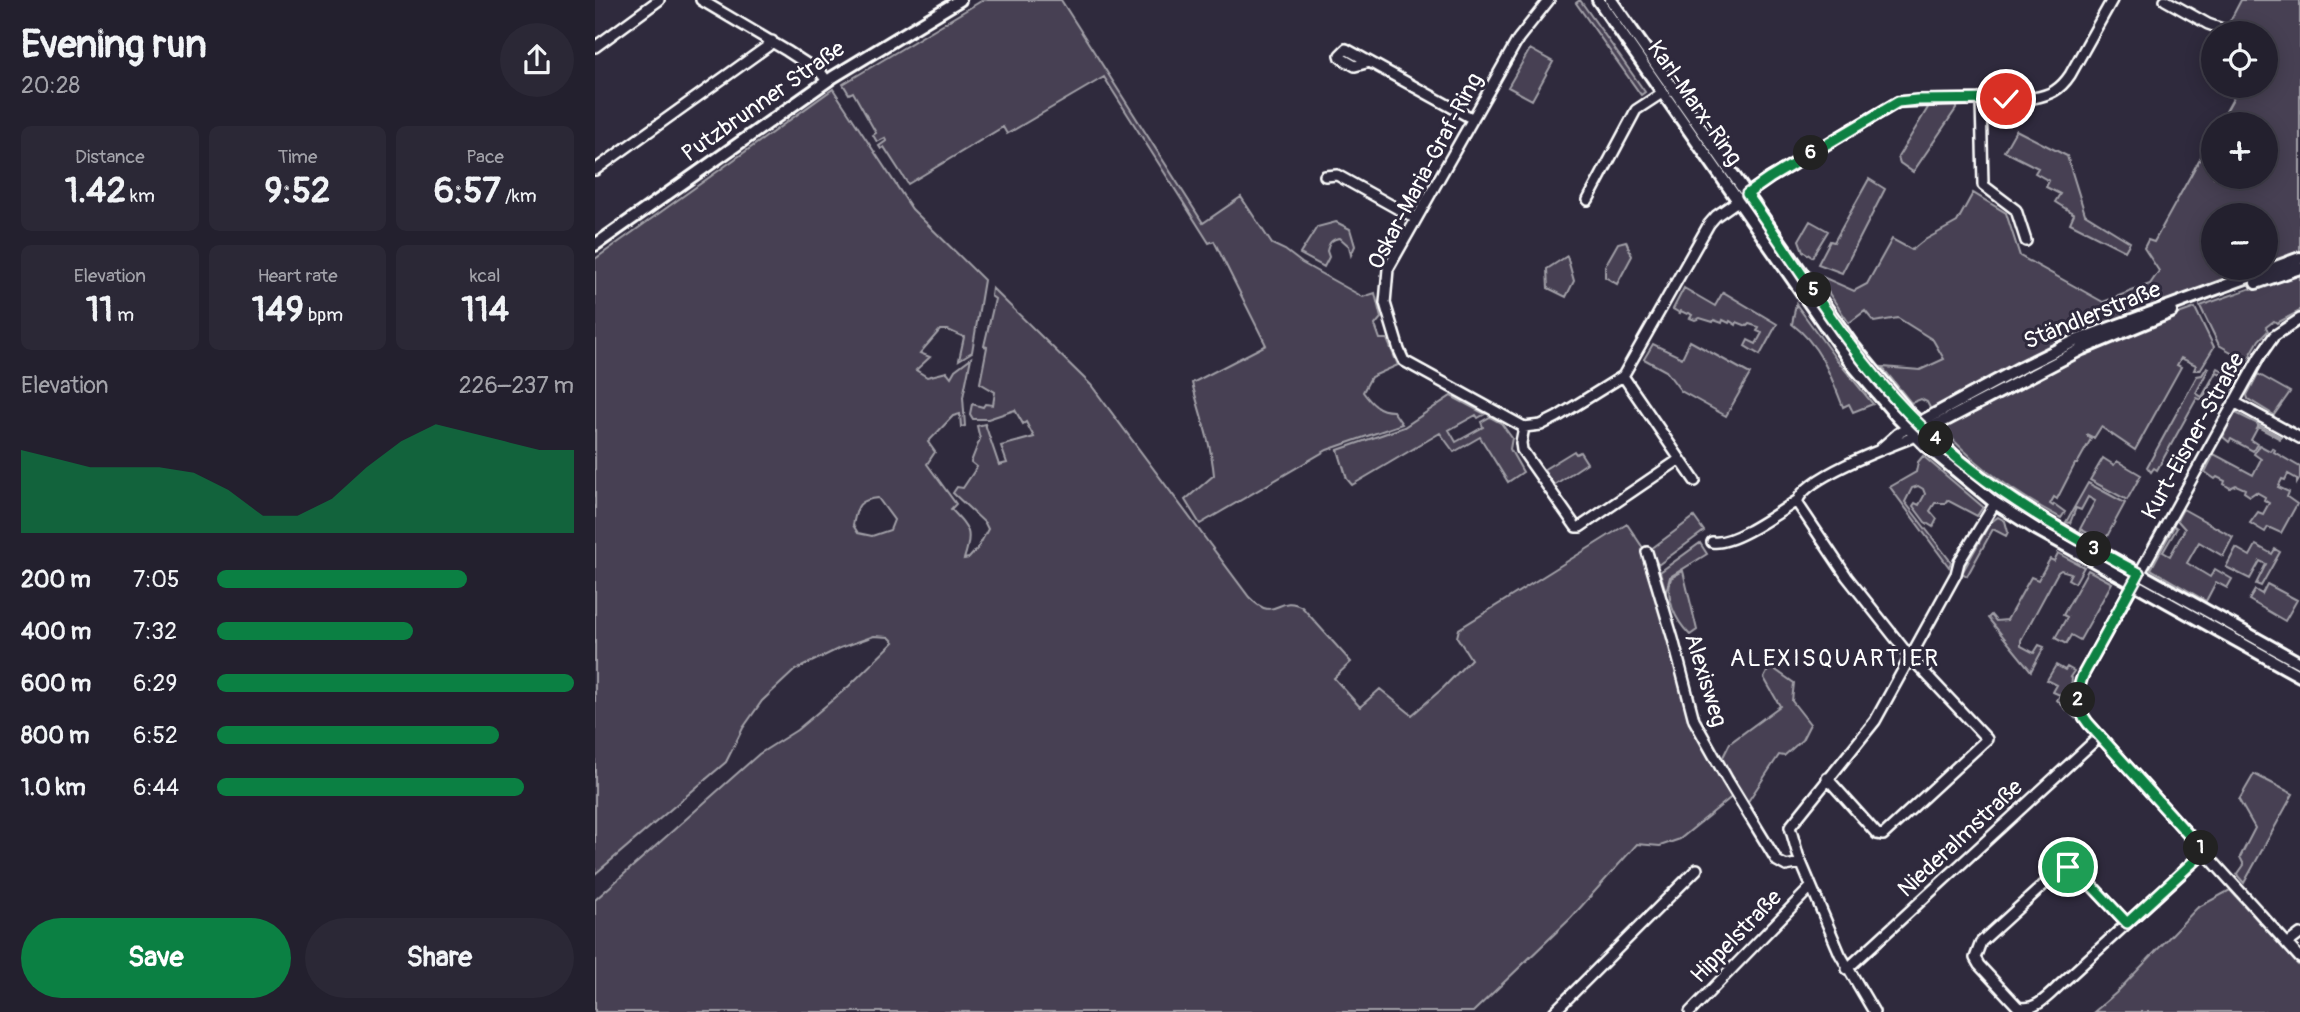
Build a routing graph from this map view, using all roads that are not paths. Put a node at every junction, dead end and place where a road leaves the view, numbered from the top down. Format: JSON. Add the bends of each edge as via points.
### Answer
{"nodes":[{"id":1,"x":659,"y":0,"type":"edge"},
{"id":2,"x":701,"y":0,"type":"edge"},
{"id":3,"x":960,"y":0,"type":"edge"},
{"id":4,"x":1549,"y":0,"type":"edge"},
{"id":5,"x":1598,"y":0,"type":"edge"},
{"id":6,"x":1611,"y":0,"type":"edge"},
{"id":7,"x":2112,"y":0,"type":"edge"},
{"id":8,"x":2165,"y":0,"type":"edge"},
{"id":9,"x":2203,"y":21,"type":"edge"},
{"id":10,"x":772,"y":41,"type":"junction"},
{"id":11,"x":595,"y":47,"type":"edge"},
{"id":12,"x":1370,"y":62,"type":"dead end"},
{"id":13,"x":827,"y":81,"type":"junction"},
{"id":14,"x":1662,"y":93,"type":"junction"},
{"id":15,"x":1981,"y":99,"type":"junction"},
{"id":16,"x":1473,"y":119,"type":"junction"},
{"id":17,"x":595,"y":170,"type":"edge"},
{"id":18,"x":1325,"y":176,"type":"dead end"},
{"id":19,"x":1742,"y":197,"type":"junction"},
{"id":20,"x":1588,"y":200,"type":"dead end"},
{"id":21,"x":1416,"y":219,"type":"junction"},
{"id":22,"x":2026,"y":241,"type":"dead end"},
{"id":23,"x":595,"y":245,"type":"edge"},
{"id":24,"x":2300,"y":258,"type":"edge"},
{"id":25,"x":2300,"y":268,"type":"edge"},
{"id":26,"x":2300,"y":319,"type":"edge"},
{"id":27,"x":1623,"y":376,"type":"junction"},
{"id":28,"x":2234,"y":402,"type":"junction"},
{"id":29,"x":1524,"y":427,"type":"junction"},
{"id":30,"x":1917,"y":429,"type":"junction"},
{"id":31,"x":2300,"y":438,"type":"edge"},
{"id":32,"x":1680,"y":459,"type":"junction"},
{"id":33,"x":1695,"y":481,"type":"dead end"},
{"id":34,"x":1798,"y":500,"type":"junction"},
{"id":35,"x":1995,"y":503,"type":"junction"},
{"id":36,"x":1713,"y":542,"type":"dead end"},
{"id":37,"x":1647,"y":552,"type":"dead end"},
{"id":38,"x":2136,"y":578,"type":"junction"},
{"id":39,"x":1910,"y":658,"type":"junction"},
{"id":40,"x":2300,"y":663,"type":"edge"},
{"id":41,"x":2300,"y":676,"type":"edge"},
{"id":42,"x":2099,"y":736,"type":"junction"},
{"id":43,"x":1827,"y":778,"type":"junction"},
{"id":44,"x":2204,"y":852,"type":"junction"},
{"id":45,"x":1801,"y":863,"type":"junction"},
{"id":46,"x":1697,"y":869,"type":"dead end"},
{"id":47,"x":1811,"y":887,"type":"junction"},
{"id":48,"x":2127,"y":923,"type":"junction"},
{"id":49,"x":2300,"y":934,"type":"edge"},
{"id":50,"x":2287,"y":944,"type":"junction"},
{"id":51,"x":2300,"y":958,"type":"edge"},
{"id":52,"x":1847,"y":969,"type":"junction"},
{"id":53,"x":1869,"y":1010,"type":"edge"},
{"id":54,"x":1554,"y":1012,"type":"edge"},
{"id":55,"x":1690,"y":1012,"type":"edge"}],
"edges":[{"from":1,"to":11,"type":"street"},
{"from":2,"to":10,"type":"street"},
{"from":3,"to":13,"type":"main road","name":"Putzbrunner Straße"},
{"from":4,"to":16,"type":"street","name":"Oskar-Maria-Graf-Ring","via":[[1518,39]]},
{"from":5,"to":14,"type":"main road","name":"Karl-Marx-Ring"},
{"from":6,"to":19,"type":"main road","name":"Karl-Marx-Ring"},
{"from":7,"to":15,"type":"street","via":[[2070,75],[2056,91],[2033,98]]},
{"from":8,"to":9,"type":"street"},
{"from":10,"to":13,"type":"street"},
{"from":10,"to":17,"type":"street"},
{"from":12,"to":16,"type":"street"},
{"from":13,"to":23,"type":"main road","name":"Putzbrunner Straße"},
{"from":14,"to":19,"type":"main road","name":"Karl-Marx-Ring"},
{"from":14,"to":20,"type":"street","via":[[1636,110]]},
{"from":15,"to":19,"type":"street","via":[[1896,103]]},
{"from":15,"to":22,"type":"street","via":[[1983,185],[2016,210]]},
{"from":16,"to":21,"type":"street","name":"Oskar-Maria-Graf-Ring"},
{"from":18,"to":21,"type":"street","via":[[1337,175]]},
{"from":19,"to":27,"type":"street","via":[[1709,224]]},
{"from":19,"to":30,"type":"main road","name":"Karl-Marx-Ring"},
{"from":21,"to":29,"type":"street","name":"Oskar-Maria-Graf-Ring","via":[[1388,269],[1385,284],[1385,303],[1401,356]]},
{"from":24,"to":30,"type":"main road","name":"Ständlerstraße","via":[[2075,341]]},
{"from":25,"to":30,"type":"main road","name":"Ständlerstraße","via":[[2106,338]]},
{"from":26,"to":28,"type":"street","name":"Kurt-Eisner-Straße","via":[[2267,344]]},
{"from":27,"to":29,"type":"street","via":[[1541,425]]},
{"from":27,"to":32,"type":"street"},
{"from":28,"to":31,"type":"street"},
{"from":28,"to":38,"type":"street","name":"Kurt-Eisner-Straße"},
{"from":29,"to":32,"type":"street","via":[[1522,450],[1576,527]]},
{"from":30,"to":34,"type":"street","via":[[1840,468],[1801,493]]},
{"from":30,"to":35,"type":"main road","name":"Karl-Marx-Ring","via":[[1956,472]]},
{"from":30,"to":38,"type":"main road","name":"Karl-Marx-Ring","via":[[2022,507]]},
{"from":32,"to":33,"type":"street"},
{"from":34,"to":36,"type":"street","via":[[1732,540]]},
{"from":34,"to":39,"type":"street","via":[[1847,577]]},
{"from":35,"to":38,"type":"main road","name":"Karl-Marx-Ring","via":[[2036,529]]},
{"from":35,"to":39,"type":"street"},
{"from":37,"to":45,"type":"street","name":"Alexisweg","via":[[1690,708],[1705,740],[1777,861],[1786,866]]},
{"from":38,"to":40,"type":"main road","name":"Karl-Marx-Ring"},
{"from":38,"to":41,"type":"main road","name":"Karl-Marx-Ring"},
{"from":38,"to":42,"type":"street","name":"Kurt-Eisner-Straße","via":[[2079,686],[2081,713]]},
{"from":39,"to":43,"type":"street","via":[[1875,721]]},
{"from":39,"to":43,"type":"street","via":[[1987,738],[1879,835]]},
{"from":42,"to":44,"type":"street","name":"Kurt-Eisner-Straße"},
{"from":42,"to":52,"type":"street","name":"Niederalmstraße"},
{"from":43,"to":45,"type":"street","via":[[1790,827]]},
{"from":44,"to":48,"type":"street"},
{"from":44,"to":50,"type":"street","name":"Kurt-Eisner-Straße"},
{"from":45,"to":47,"type":"street"},
{"from":46,"to":54,"type":"street"},
{"from":47,"to":52,"type":"street"},
{"from":47,"to":55,"type":"street","name":"Hippelstraße"},
{"from":48,"to":48,"type":"street","via":[[2030,1008],[2014,1003],[1975,958],[1981,942],[2068,867],[2081,874]]},
{"from":49,"to":50,"type":"street"},
{"from":50,"to":51,"type":"street","name":"Kurt-Eisner-Straße"},
{"from":52,"to":53,"type":"street"}]}
